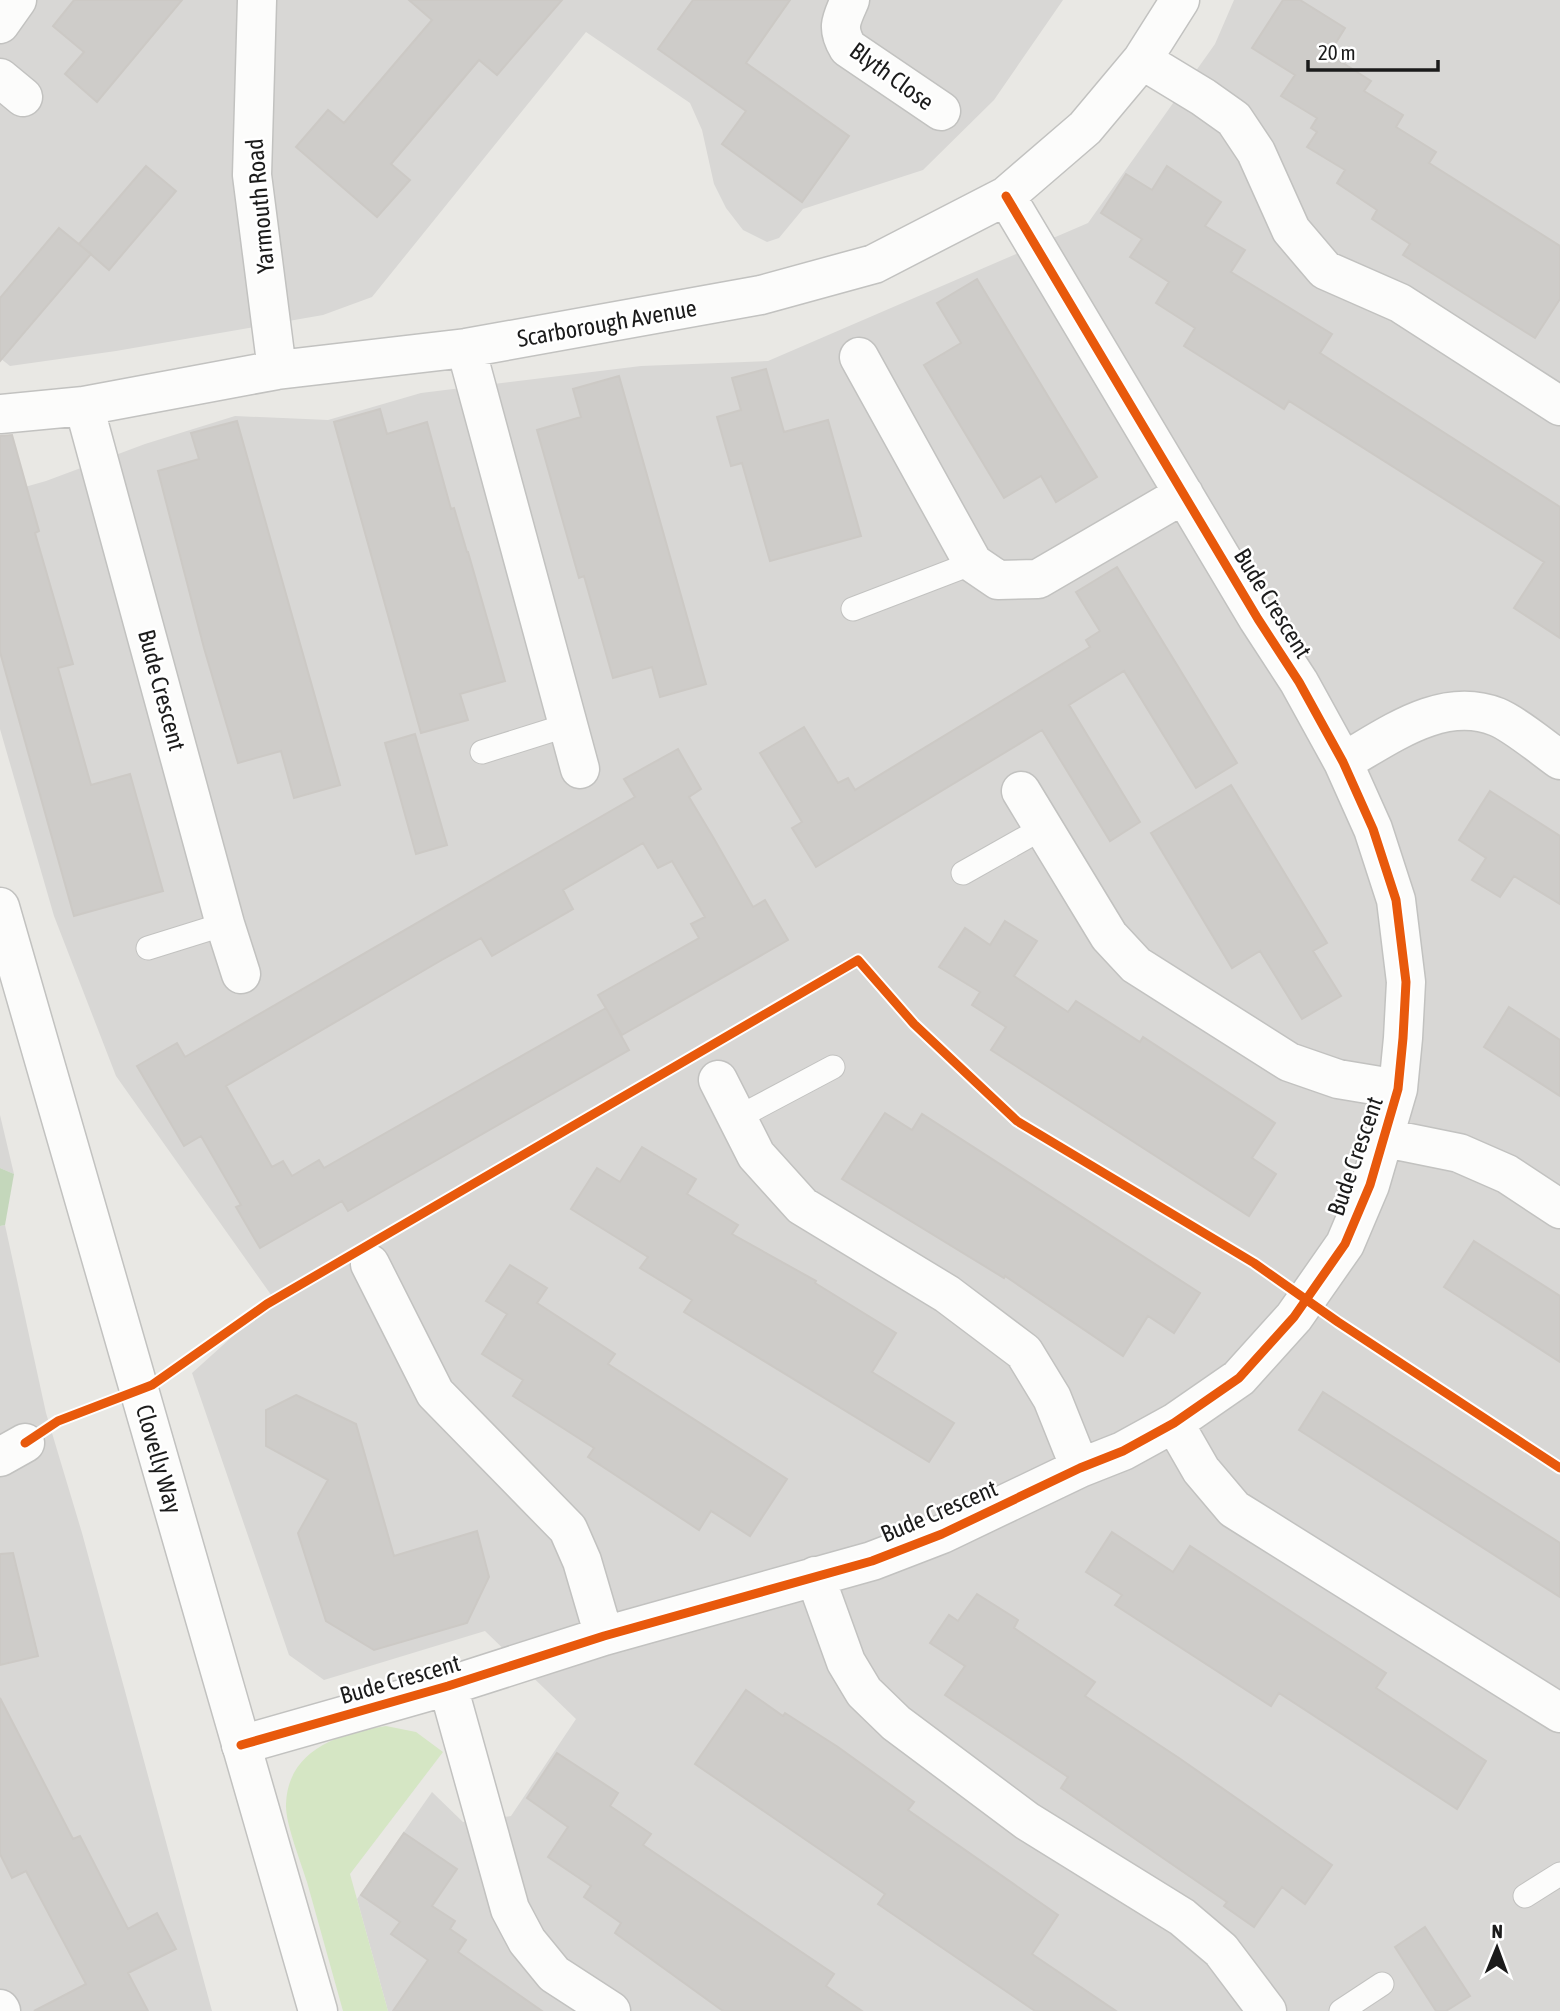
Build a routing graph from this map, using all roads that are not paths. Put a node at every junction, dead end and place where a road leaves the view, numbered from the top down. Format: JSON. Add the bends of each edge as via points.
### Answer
{"nodes":[{"id":1,"x":18,"y":0,"type":"edge"},
{"id":2,"x":257,"y":0,"type":"edge"},
{"id":3,"x":850,"y":0,"type":"edge"},
{"id":4,"x":1180,"y":0,"type":"edge"},
{"id":5,"x":0,"y":24,"type":"edge"},
{"id":6,"x":1142,"y":60,"type":"junction"},
{"id":7,"x":941,"y":111,"type":"dead end"},
{"id":8,"x":1006,"y":196,"type":"junction"},
{"id":9,"x":466,"y":348,"type":"junction"},
{"id":10,"x":859,"y":357,"type":"dead end"},
{"id":11,"x":277,"y":370,"type":"junction"},
{"id":12,"x":1560,"y":405,"type":"edge"},
{"id":13,"x":84,"y":406,"type":"junction"},
{"id":14,"x":0,"y":415,"type":"edge"},
{"id":15,"x":1184,"y":494,"type":"junction"},
{"id":16,"x":973,"y":563,"type":"junction"},
{"id":17,"x":853,"y":609,"type":"dead end"},
{"id":18,"x":568,"y":725,"type":"junction"},
{"id":19,"x":482,"y":752,"type":"dead end"},
{"id":20,"x":1560,"y":760,"type":"edge"},
{"id":21,"x":1343,"y":762,"type":"junction"},
{"id":22,"x":580,"y":769,"type":"dead end"},
{"id":23,"x":1021,"y":792,"type":"dead end"},
{"id":24,"x":1041,"y":829,"type":"junction"},
{"id":25,"x":963,"y":873,"type":"dead end"},
{"id":26,"x":0,"y":907,"type":"edge"},
{"id":27,"x":225,"y":924,"type":"junction"},
{"id":28,"x":148,"y":948,"type":"dead end"},
{"id":29,"x":242,"y":974,"type":"dead end"},
{"id":30,"x":833,"y":1067,"type":"dead end"},
{"id":31,"x":718,"y":1080,"type":"dead end"},
{"id":32,"x":1398,"y":1089,"type":"junction"},
{"id":33,"x":737,"y":1118,"type":"junction"},
{"id":34,"x":1385,"y":1138,"type":"junction"},
{"id":35,"x":1560,"y":1209,"type":"edge"},
{"id":36,"x":370,"y":1264,"type":"dead end"},
{"id":37,"x":1174,"y":1423,"type":"junction"},
{"id":38,"x":1080,"y":1468,"type":"junction"},
{"id":39,"x":815,"y":1576,"type":"junction"},
{"id":40,"x":604,"y":1636,"type":"junction"},
{"id":41,"x":448,"y":1686,"type":"junction"},
{"id":42,"x":1560,"y":1713,"type":"edge"},
{"id":43,"x":241,"y":1745,"type":"junction"},
{"id":44,"x":1560,"y":1874,"type":"edge"},
{"id":45,"x":1525,"y":1896,"type":"dead end"},
{"id":46,"x":1382,"y":1984,"type":"dead end"},
{"id":47,"x":318,"y":2011,"type":"edge"},
{"id":48,"x":611,"y":2011,"type":"edge"},
{"id":49,"x":1268,"y":2011,"type":"edge"},
{"id":50,"x":1341,"y":2011,"type":"edge"}],
"edges":[{"from":1,"to":5,"type":"street"},
{"from":2,"to":11,"type":"street","name":"Yarmouth Road","via":[[252,175]]},
{"from":3,"to":7,"type":"street","name":"Blyth Close","via":[[840,34],[848,48]]},
{"from":4,"to":6,"type":"street","name":"Scarborough Avenue"},
{"from":6,"to":8,"type":"street","name":"Scarborough Avenue","via":[[1085,128]]},
{"from":6,"to":12,"type":"street","via":[[1234,120],[1256,152],[1291,230],[1325,270],[1400,303]]},
{"from":8,"to":9,"type":"street","name":"Scarborough Avenue","via":[[874,264],[761,295]]},
{"from":8,"to":15,"type":"street","name":"Bude Crescent"},
{"from":9,"to":11,"type":"street","name":"Scarborough Avenue"},
{"from":9,"to":18,"type":"street"},
{"from":10,"to":16,"type":"street"},
{"from":11,"to":13,"type":"street","name":"Scarborough Avenue"},
{"from":13,"to":14,"type":"street","name":"Scarborough Avenue"},
{"from":13,"to":27,"type":"street","name":"Bude Crescent"},
{"from":15,"to":16,"type":"street","via":[[1038,579],[998,580]]},
{"from":15,"to":21,"type":"street","name":"Bude Crescent"},
{"from":16,"to":17,"type":"lane"},
{"from":18,"to":19,"type":"lane"},
{"from":18,"to":22,"type":"street"},
{"from":20,"to":21,"type":"street","via":[[1498,718],[1469,710],[1444,711],[1407,726]]},
{"from":21,"to":32,"type":"street","name":"Bude Crescent","via":[[1373,829],[1396,900],[1406,982]]},
{"from":23,"to":24,"type":"street","name":"Bude Crescent"},
{"from":24,"to":25,"type":"lane"},
{"from":24,"to":32,"type":"street","name":"Bude Crescent","via":[[1109,936],[1136,965],[1289,1062],[1338,1079]]},
{"from":26,"to":43,"type":"street","name":"Clovelly Way"},
{"from":27,"to":28,"type":"lane"},
{"from":27,"to":29,"type":"street","name":"Bude Crescent"},
{"from":30,"to":33,"type":"lane"},
{"from":31,"to":33,"type":"street"},
{"from":32,"to":34,"type":"street","name":"Bude Crescent"},
{"from":33,"to":38,"type":"street","via":[[756,1155],[802,1206],[947,1294],[1024,1352],[1052,1398]]},
{"from":34,"to":35,"type":"street","name":"Bude Crescent","via":[[1458,1153],[1507,1174]]},
{"from":34,"to":37,"type":"street","name":"Bude Crescent","via":[[1345,1244],[1294,1317],[1239,1378]]},
{"from":36,"to":40,"type":"street","via":[[435,1393],[568,1529]]},
{"from":37,"to":38,"type":"street","name":"Bude Crescent"},
{"from":37,"to":42,"type":"street","via":[[1201,1470],[1234,1509]]},
{"from":38,"to":39,"type":"street","name":"Bude Crescent","via":[[942,1534],[872,1561]]},
{"from":39,"to":40,"type":"street","name":"Bude Crescent"},
{"from":39,"to":49,"type":"street","via":[[846,1662],[864,1692],[896,1723],[1027,1821],[1182,1917],[1221,1950]]},
{"from":40,"to":41,"type":"street","name":"Bude Crescent"},
{"from":41,"to":43,"type":"street","name":"Bude Crescent"},
{"from":41,"to":48,"type":"street","name":"Bude Crescent","via":[[510,1909],[527,1941],[554,1974]]},
{"from":43,"to":47,"type":"street","name":"Clovelly Way"},
{"from":44,"to":45,"type":"lane"},
{"from":46,"to":50,"type":"lane"}]}
